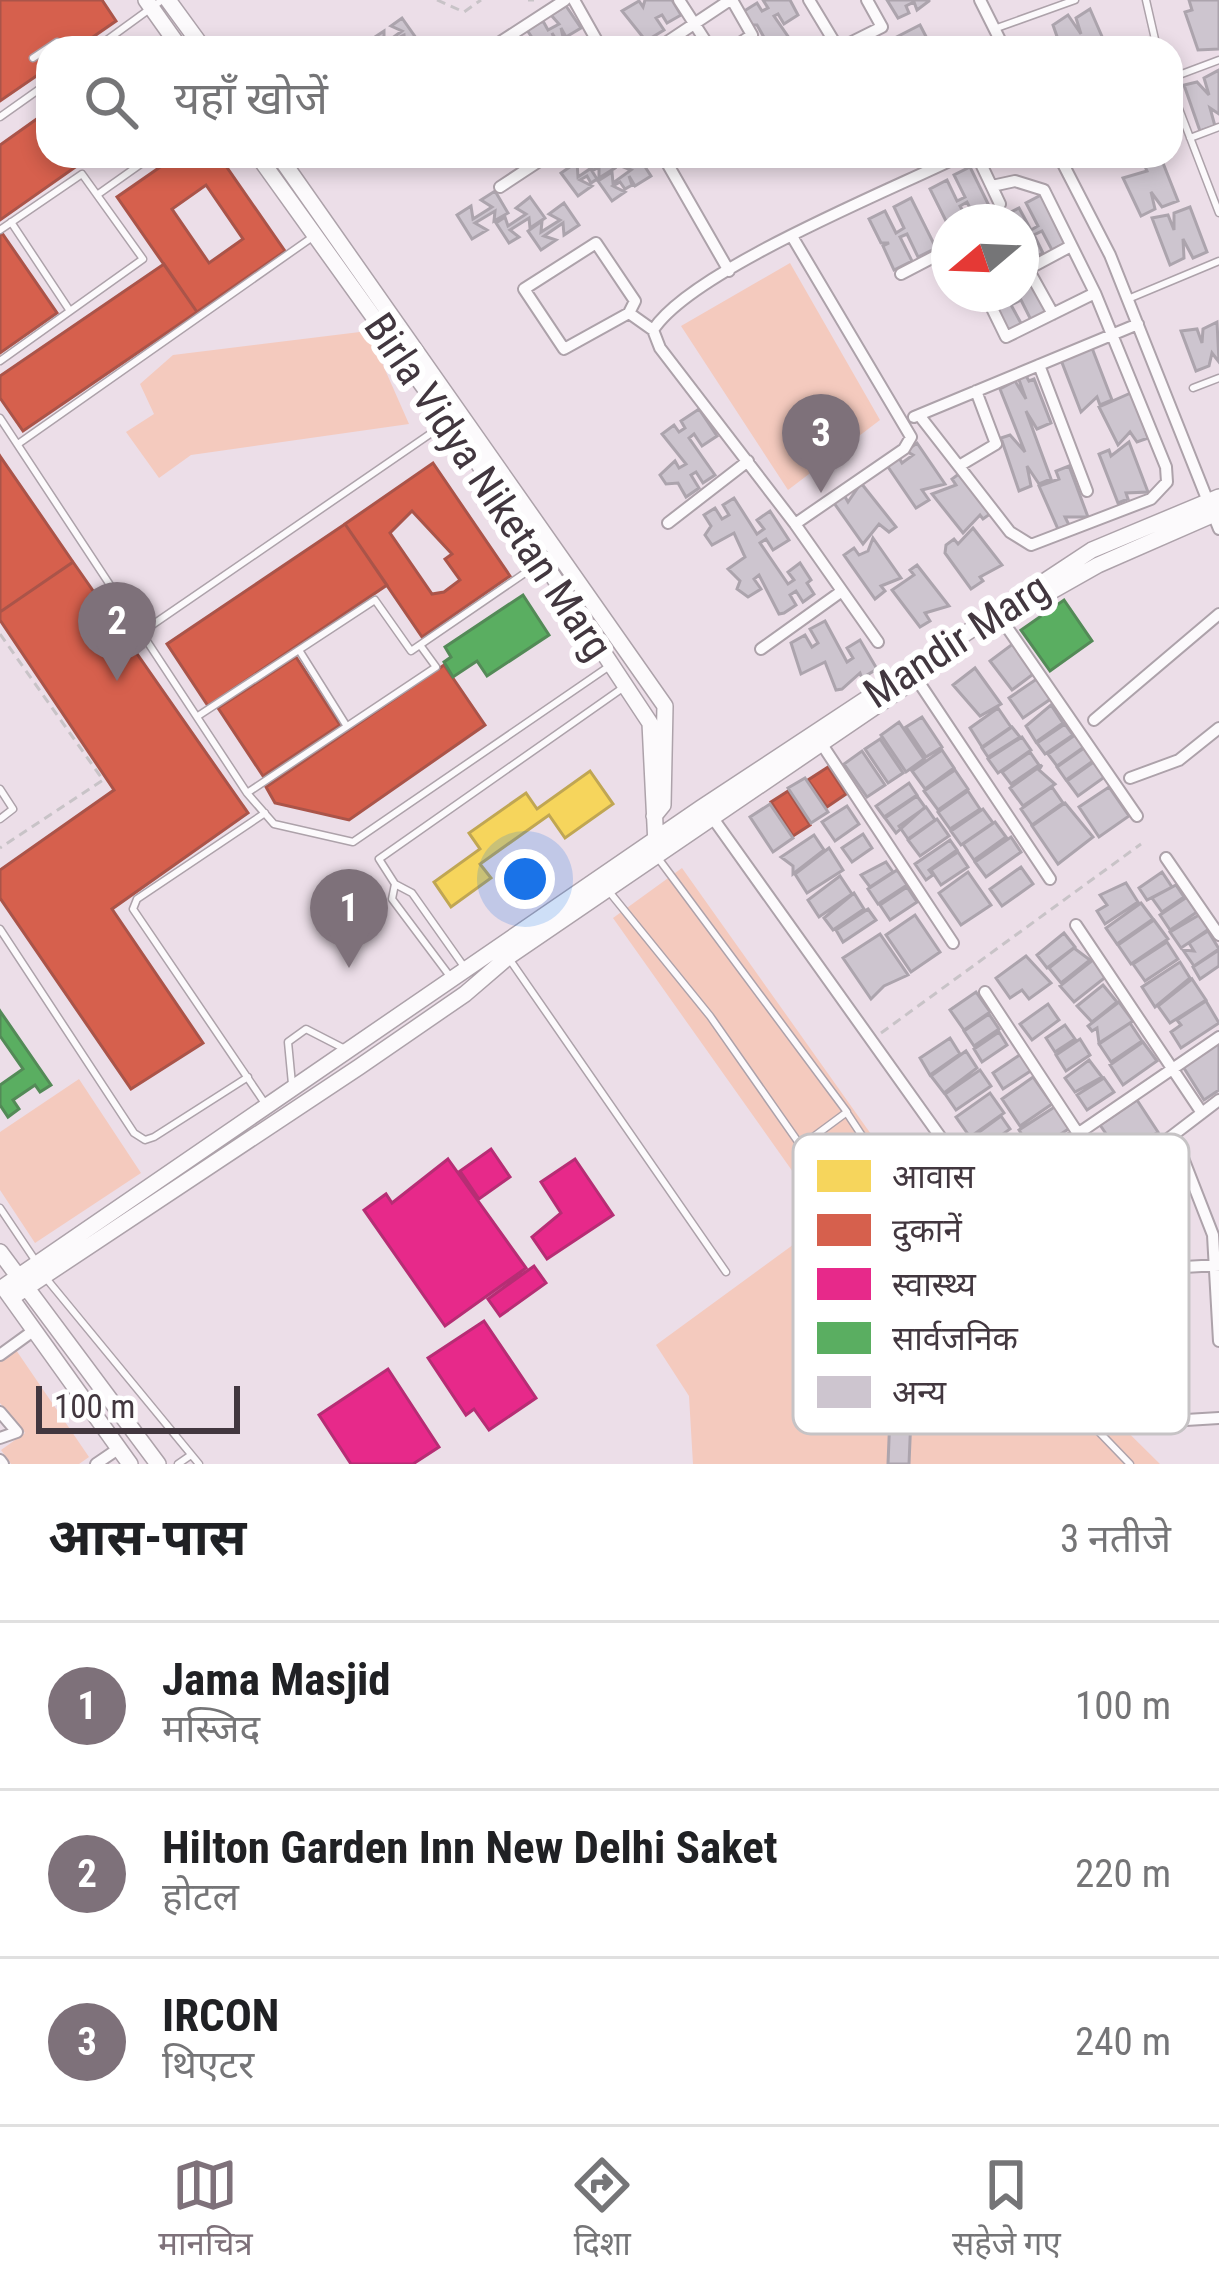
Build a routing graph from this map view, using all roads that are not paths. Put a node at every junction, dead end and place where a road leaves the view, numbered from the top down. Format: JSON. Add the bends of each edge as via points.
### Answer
{"nodes":[{"id":1,"x":565,"y":0,"type":"edge"},
{"id":2,"x":574,"y":0,"type":"edge"},
{"id":3,"x":679,"y":0,"type":"edge"},
{"id":4,"x":731,"y":0,"type":"edge"},
{"id":5,"x":809,"y":0,"type":"edge"},
{"id":6,"x":867,"y":0,"type":"edge"},
{"id":7,"x":980,"y":0,"type":"edge"},
{"id":8,"x":1075,"y":0,"type":"edge"},
{"id":9,"x":1146,"y":0,"type":"edge"},
{"id":10,"x":157,"y":2,"type":"edge"},
{"id":11,"x":694,"y":24,"type":"junction"},
{"id":12,"x":994,"y":29,"type":"junction"},
{"id":13,"x":112,"y":36,"type":"edge"},
{"id":14,"x":174,"y":36,"type":"edge"},
{"id":15,"x":190,"y":36,"type":"edge"},
{"id":16,"x":510,"y":36,"type":"edge"},
{"id":17,"x":595,"y":36,"type":"edge"},
{"id":18,"x":676,"y":36,"type":"edge"},
{"id":19,"x":702,"y":36,"type":"edge"},
{"id":20,"x":751,"y":36,"type":"edge"},
{"id":21,"x":832,"y":36,"type":"edge"},
{"id":22,"x":863,"y":36,"type":"edge"},
{"id":23,"x":998,"y":36,"type":"edge"},
{"id":24,"x":1154,"y":36,"type":"edge"},
{"id":25,"x":36,"y":56,"type":"edge"},
{"id":26,"x":33,"y":58,"type":"dead end"},
{"id":27,"x":1219,"y":60,"type":"edge"},
{"id":28,"x":1183,"y":74,"type":"edge"},
{"id":29,"x":36,"y":91,"type":"edge"},
{"id":30,"x":0,"y":117,"type":"edge"},
{"id":31,"x":1183,"y":120,"type":"edge"},
{"id":32,"x":1219,"y":127,"type":"edge"},
{"id":33,"x":1190,"y":138,"type":"junction"},
{"id":34,"x":135,"y":168,"type":"edge"},
{"id":35,"x":268,"y":168,"type":"edge"},
{"id":36,"x":287,"y":168,"type":"edge"},
{"id":37,"x":529,"y":168,"type":"edge"},
{"id":38,"x":670,"y":168,"type":"edge"},
{"id":39,"x":936,"y":168,"type":"edge"},
{"id":40,"x":983,"y":168,"type":"edge"},
{"id":41,"x":1065,"y":168,"type":"edge"},
{"id":42,"x":992,"y":186,"type":"junction"},
{"id":43,"x":500,"y":187,"type":"dead end"},
{"id":44,"x":98,"y":195,"type":"junction"},
{"id":45,"x":1000,"y":204,"type":"dead end"},
{"id":46,"x":1219,"y":214,"type":"edge"},
{"id":47,"x":11,"y":222,"type":"junction"},
{"id":48,"x":0,"y":230,"type":"edge"},
{"id":49,"x":321,"y":230,"type":"junction"},
{"id":50,"x":794,"y":238,"type":"junction"},
{"id":51,"x":1072,"y":246,"type":"junction"},
{"id":52,"x":931,"y":258,"type":"edge"},
{"id":53,"x":1219,"y":261,"type":"edge"},
{"id":54,"x":729,"y":271,"type":"junction"},
{"id":55,"x":901,"y":274,"type":"dead end"},
{"id":56,"x":1095,"y":293,"type":"junction"},
{"id":57,"x":1128,"y":299,"type":"junction"},
{"id":58,"x":70,"y":311,"type":"junction"},
{"id":59,"x":994,"y":312,"type":"edge"},
{"id":60,"x":629,"y":313,"type":"junction"},
{"id":61,"x":1052,"y":314,"type":"junction"},
{"id":62,"x":1138,"y":324,"type":"junction"},
{"id":63,"x":653,"y":330,"type":"junction"},
{"id":64,"x":1113,"y":334,"type":"junction"},
{"id":65,"x":0,"y":361,"type":"edge"},
{"id":66,"x":1039,"y":365,"type":"junction"},
{"id":67,"x":1219,"y":378,"type":"edge"},
{"id":68,"x":1193,"y":388,"type":"dead end"},
{"id":69,"x":976,"y":391,"type":"junction"},
{"id":70,"x":919,"y":415,"type":"junction"},
{"id":71,"x":454,"y":417,"type":"junction"},
{"id":72,"x":0,"y":418,"type":"edge"},
{"id":73,"x":905,"y":421,"type":"junction"},
{"id":74,"x":18,"y":444,"type":"junction"},
{"id":75,"x":748,"y":461,"type":"junction"},
{"id":76,"x":959,"y":466,"type":"junction"},
{"id":77,"x":1087,"y":490,"type":"dead end"},
{"id":78,"x":1216,"y":510,"type":"edge"},
{"id":79,"x":668,"y":523,"type":"dead end"},
{"id":80,"x":795,"y":524,"type":"junction"},
{"id":81,"x":550,"y":555,"type":"junction"},
{"id":82,"x":842,"y":591,"type":"junction"},
{"id":83,"x":1219,"y":614,"type":"edge"},
{"id":84,"x":1002,"y":620,"type":"junction"},
{"id":85,"x":142,"y":632,"type":"junction"},
{"id":86,"x":878,"y":642,"type":"dead end"},
{"id":87,"x":420,"y":644,"type":"junction"},
{"id":88,"x":299,"y":650,"type":"junction"},
{"id":89,"x":761,"y":650,"type":"dead end"},
{"id":90,"x":612,"y":665,"type":"junction"},
{"id":91,"x":916,"y":678,"type":"junction"},
{"id":92,"x":627,"y":686,"type":"junction"},
{"id":93,"x":197,"y":716,"type":"junction"},
{"id":94,"x":1094,"y":720,"type":"dead end"},
{"id":95,"x":346,"y":725,"type":"junction"},
{"id":96,"x":1219,"y":728,"type":"edge"},
{"id":97,"x":821,"y":743,"type":"junction"},
{"id":98,"x":1130,"y":778,"type":"dead end"},
{"id":99,"x":0,"y":789,"type":"edge"},
{"id":100,"x":247,"y":794,"type":"junction"},
{"id":101,"x":708,"y":811,"type":"junction"},
{"id":102,"x":265,"y":813,"type":"junction"},
{"id":103,"x":655,"y":816,"type":"junction"},
{"id":104,"x":1138,"y":816,"type":"dead end"},
{"id":105,"x":0,"y":819,"type":"edge"},
{"id":106,"x":656,"y":847,"type":"junction"},
{"id":107,"x":1166,"y":858,"type":"dead end"},
{"id":108,"x":1050,"y":880,"type":"dead end"},
{"id":109,"x":395,"y":884,"type":"junction"},
{"id":110,"x":607,"y":889,"type":"junction"},
{"id":111,"x":1076,"y":925,"type":"dead end"},
{"id":112,"x":0,"y":928,"type":"edge"},
{"id":113,"x":1219,"y":935,"type":"edge"},
{"id":114,"x":953,"y":943,"type":"dead end"},
{"id":115,"x":508,"y":957,"type":"junction"},
{"id":116,"x":459,"y":973,"type":"junction"},
{"id":117,"x":985,"y":992,"type":"dead end"},
{"id":118,"x":465,"y":994,"type":"junction"},
{"id":119,"x":1219,"y":1037,"type":"edge"},
{"id":120,"x":347,"y":1050,"type":"junction"},
{"id":121,"x":1175,"y":1067,"type":"junction"},
{"id":122,"x":248,"y":1077,"type":"junction"},
{"id":123,"x":292,"y":1088,"type":"junction"},
{"id":124,"x":1219,"y":1100,"type":"edge"},
{"id":125,"x":266,"y":1105,"type":"junction"},
{"id":126,"x":847,"y":1112,"type":"junction"},
{"id":127,"x":1202,"y":1112,"type":"junction"},
{"id":128,"x":1078,"y":1133,"type":"joint"},
{"id":129,"x":817,"y":1134,"type":"edge"},
{"id":130,"x":862,"y":1134,"type":"edge"},
{"id":131,"x":938,"y":1134,"type":"edge"},
{"id":132,"x":1175,"y":1134,"type":"edge"},
{"id":133,"x":793,"y":1135,"type":"edge"},
{"id":134,"x":1189,"y":1171,"type":"edge"},
{"id":135,"x":0,"y":1208,"type":"edge"},
{"id":136,"x":108,"y":1225,"type":"junction"},
{"id":137,"x":0,"y":1252,"type":"edge"},
{"id":138,"x":1215,"y":1266,"type":"edge"},
{"id":139,"x":41,"y":1270,"type":"junction"},
{"id":140,"x":726,"y":1272,"type":"dead end"},
{"id":141,"x":11,"y":1287,"type":"edge"},
{"id":142,"x":33,"y":1331,"type":"junction"},
{"id":143,"x":1219,"y":1340,"type":"edge"},
{"id":144,"x":0,"y":1354,"type":"edge"},
{"id":145,"x":0,"y":1412,"type":"edge"},
{"id":146,"x":1219,"y":1418,"type":"edge"},
{"id":147,"x":1189,"y":1420,"type":"edge"},
{"id":148,"x":1101,"y":1434,"type":"edge"},
{"id":149,"x":0,"y":1438,"type":"edge"},
{"id":150,"x":118,"y":1449,"type":"junction"},
{"id":151,"x":191,"y":1455,"type":"junction"},
{"id":152,"x":96,"y":1464,"type":"edge"},
{"id":153,"x":130,"y":1464,"type":"edge"},
{"id":154,"x":158,"y":1464,"type":"edge"},
{"id":155,"x":178,"y":1464,"type":"edge"},
{"id":156,"x":200,"y":1464,"type":"edge"},
{"id":157,"x":1130,"y":1464,"type":"edge"}],
"edges":[{"from":1,"to":16,"type":"street"},
{"from":2,"to":17,"type":"street"},
{"from":3,"to":11,"type":"street"},
{"from":4,"to":11,"type":"street"},
{"from":4,"to":20,"type":"street"},
{"from":5,"to":21,"type":"street"},
{"from":6,"to":22,"type":"street","via":[[881,27]]},
{"from":7,"to":12,"type":"street"},
{"from":8,"to":12,"type":"lane"},
{"from":9,"to":24,"type":"lane"},
{"from":10,"to":13,"type":"lane"},
{"from":10,"to":14,"type":"main road"},
{"from":10,"to":15,"type":"main road"},
{"from":11,"to":18,"type":"street"},
{"from":11,"to":19,"type":"street"},
{"from":12,"to":23,"type":"street"},
{"from":25,"to":26,"type":"lane"},
{"from":27,"to":28,"type":"lane"},
{"from":29,"to":30,"type":"lane"},
{"from":31,"to":33,"type":"lane"},
{"from":32,"to":33,"type":"lane"},
{"from":33,"to":46,"type":"lane"},
{"from":34,"to":44,"type":"lane"},
{"from":35,"to":49,"type":"main road"},
{"from":36,"to":49,"type":"main road"},
{"from":37,"to":43,"type":"street"},
{"from":38,"to":54,"type":"street"},
{"from":39,"to":50,"type":"street"},
{"from":40,"to":42,"type":"street"},
{"from":41,"to":57,"type":"street"},
{"from":42,"to":45,"type":"street"},
{"from":42,"to":51,"type":"street","via":[[1015,181],[1044,190]]},
{"from":44,"to":47,"type":"lane","via":[[82,174]]},
{"from":44,"to":58,"type":"lane","via":[[143,259]]},
{"from":47,"to":48,"type":"lane"},
{"from":47,"to":58,"type":"lane"},
{"from":49,"to":71,"type":"main road"},
{"from":49,"to":74,"type":"lane"},
{"from":50,"to":54,"type":"street"},
{"from":50,"to":73,"type":"street"},
{"from":51,"to":56,"type":"street"},
{"from":51,"to":61,"type":"street","via":[[1028,269]]},
{"from":52,"to":55,"type":"street"},
{"from":53,"to":57,"type":"lane"},
{"from":54,"to":63,"type":"street"},
{"from":56,"to":61,"type":"street"},
{"from":56,"to":64,"type":"street"},
{"from":57,"to":62,"type":"street"},
{"from":58,"to":65,"type":"lane"},
{"from":59,"to":61,"type":"street","via":[[1006,337]]},
{"from":60,"to":60,"type":"street","via":[[634,301],[596,243],[524,289],[564,349]]},
{"from":60,"to":63,"type":"street"},
{"from":62,"to":64,"type":"street"},
{"from":62,"to":78,"type":"street"},
{"from":63,"to":75,"type":"street"},
{"from":64,"to":66,"type":"street"},
{"from":64,"to":76,"type":"street","via":[[1166,466],[1161,492],[1030,545],[1010,532]]},
{"from":66,"to":69,"type":"street"},
{"from":66,"to":77,"type":"street"},
{"from":67,"to":68,"type":"lane"},
{"from":69,"to":70,"type":"street"},
{"from":69,"to":76,"type":"street","via":[[996,444]]},
{"from":70,"to":73,"type":"street"},
{"from":70,"to":76,"type":"street"},
{"from":71,"to":81,"type":"main road"},
{"from":71,"to":85,"type":"lane"},
{"from":72,"to":74,"type":"lane"},
{"from":73,"to":80,"type":"street","via":[[911,437],[904,449]]},
{"from":74,"to":85,"type":"lane"},
{"from":75,"to":79,"type":"street"},
{"from":75,"to":80,"type":"street"},
{"from":78,"to":84,"type":"main road","name":"Mandir Marg"},
{"from":78,"to":101,"type":"main road","name":"Mandir Marg","via":[[1092,550]]},
{"from":80,"to":82,"type":"street"},
{"from":81,"to":87,"type":"lane"},
{"from":81,"to":90,"type":"main road","name":"Birla Vidya Niketan Marg"},
{"from":81,"to":103,"type":"main road","via":[[665,706],[663,805]]},
{"from":82,"to":86,"type":"street"},
{"from":82,"to":89,"type":"street"},
{"from":83,"to":94,"type":"street"},
{"from":84,"to":91,"type":"main road","name":"Mandir Marg"},
{"from":84,"to":104,"type":"street"},
{"from":85,"to":93,"type":"lane"},
{"from":87,"to":88,"type":"lane","via":[[411,651],[375,600]]},
{"from":87,"to":95,"type":"lane","via":[[436,667]]},
{"from":88,"to":93,"type":"lane"},
{"from":88,"to":95,"type":"lane"},
{"from":90,"to":92,"type":"main road","name":"Birla Vidya Niketan Marg"},
{"from":90,"to":102,"type":"lane","via":[[353,842],[274,824]]},
{"from":91,"to":97,"type":"main road","name":"Mandir Marg"},
{"from":91,"to":108,"type":"street"},
{"from":92,"to":103,"type":"main road","name":"Birla Vidya Niketan Marg","via":[[654,734]]},
{"from":92,"to":109,"type":"lane","via":[[379,860]]},
{"from":93,"to":100,"type":"lane"},
{"from":95,"to":100,"type":"lane"},
{"from":96,"to":98,"type":"street","via":[[1179,760]]},
{"from":97,"to":101,"type":"main road","name":"Mandir Marg"},
{"from":97,"to":114,"type":"street"},
{"from":99,"to":105,"type":"lane","via":[[13,809]]},
{"from":100,"to":102,"type":"lane"},
{"from":101,"to":106,"type":"main road"},
{"from":101,"to":131,"type":"street"},
{"from":102,"to":122,"type":"lane","via":[[133,909]]},
{"from":103,"to":106,"type":"main road","name":"Birla Vidya Niketan Marg"},
{"from":106,"to":110,"type":"main road"},
{"from":106,"to":116,"type":"main road"},
{"from":106,"to":126,"type":"lane"},
{"from":107,"to":113,"type":"street"},
{"from":109,"to":116,"type":"lane","via":[[412,893]]},
{"from":109,"to":116,"type":"lane","via":[[392,898]]},
{"from":110,"to":115,"type":"main road"},
{"from":110,"to":133,"type":"lane"},
{"from":111,"to":121,"type":"street"},
{"from":112,"to":122,"type":"lane","via":[[134,1133],[146,1140]]},
{"from":115,"to":118,"type":"main road"},
{"from":115,"to":140,"type":"lane"},
{"from":116,"to":118,"type":"main road"},
{"from":116,"to":120,"type":"main road"},
{"from":117,"to":128,"type":"street"},
{"from":118,"to":136,"type":"main road"},
{"from":119,"to":121,"type":"street"},
{"from":120,"to":123,"type":"main road"},
{"from":120,"to":123,"type":"lane","via":[[306,1029],[288,1042]]},
{"from":121,"to":127,"type":"street"},
{"from":121,"to":128,"type":"street"},
{"from":122,"to":125,"type":"lane"},
{"from":123,"to":125,"type":"main road"},
{"from":124,"to":127,"type":"street"},
{"from":125,"to":136,"type":"main road"},
{"from":126,"to":129,"type":"lane"},
{"from":126,"to":130,"type":"lane"},
{"from":127,"to":132,"type":"street"},
{"from":134,"to":138,"type":"street","via":[[1209,1220]]},
{"from":135,"to":139,"type":"lane"},
{"from":136,"to":139,"type":"main road"},
{"from":137,"to":141,"type":"main road"},
{"from":138,"to":143,"type":"street"},
{"from":139,"to":141,"type":"main road"},
{"from":139,"to":151,"type":"lane"},
{"from":141,"to":142,"type":"main road"},
{"from":141,"to":154,"type":"main road"},
{"from":142,"to":144,"type":"street"},
{"from":142,"to":150,"type":"main road"},
{"from":145,"to":149,"type":"street","via":[[17,1432]]},
{"from":146,"to":147,"type":"street"},
{"from":148,"to":157,"type":"lane"},
{"from":150,"to":152,"type":"street"},
{"from":150,"to":153,"type":"main road"},
{"from":151,"to":155,"type":"lane"},
{"from":151,"to":156,"type":"lane"}]}
